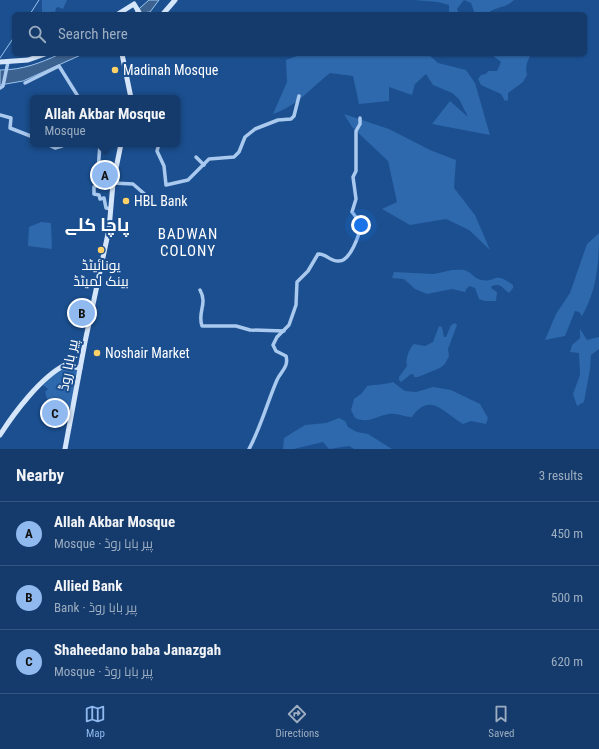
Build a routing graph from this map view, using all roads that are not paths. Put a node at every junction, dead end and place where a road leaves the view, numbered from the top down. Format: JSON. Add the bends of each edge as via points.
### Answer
{"nodes":[{"id":1,"x":175,"y":0,"type":"edge"},
{"id":2,"x":121,"y":12,"type":"edge"},
{"id":3,"x":139,"y":12,"type":"edge"},
{"id":4,"x":165,"y":12,"type":"edge"},
{"id":5,"x":39,"y":56,"type":"edge"},
{"id":6,"x":123,"y":56,"type":"edge"},
{"id":7,"x":0,"y":62,"type":"edge"},
{"id":8,"x":8,"y":62,"type":"junction"},
{"id":9,"x":25,"y":83,"type":"dead end"},
{"id":10,"x":2,"y":87,"type":"edge"},
{"id":11,"x":77,"y":95,"type":"edge"},
{"id":12,"x":131,"y":95,"type":"edge"},
{"id":13,"x":299,"y":96,"type":"dead end"},
{"id":14,"x":0,"y":115,"type":"edge"},
{"id":15,"x":360,"y":118,"type":"dead end"},
{"id":16,"x":30,"y":136,"type":"edge"},
{"id":17,"x":100,"y":147,"type":"edge"},
{"id":18,"x":120,"y":147,"type":"edge"},
{"id":19,"x":158,"y":147,"type":"edge"},
{"id":20,"x":196,"y":157,"type":"dead end"},
{"id":21,"x":204,"y":165,"type":"junction"},
{"id":22,"x":113,"y":183,"type":"junction"},
{"id":23,"x":148,"y":197,"type":"dead end"},
{"id":24,"x":111,"y":209,"type":"junction"},
{"id":25,"x":200,"y":290,"type":"dead end"},
{"id":26,"x":284,"y":331,"type":"junction"},
{"id":27,"x":80,"y":368,"type":"junction"},
{"id":28,"x":0,"y":436,"type":"edge"},
{"id":29,"x":65,"y":449,"type":"edge"},
{"id":30,"x":249,"y":449,"type":"edge"}],
"edges":[{"from":1,"to":4,"type":"main road"},
{"from":2,"to":3,"type":"main road","via":[[134,4]]},
{"from":5,"to":8,"type":"main road"},
{"from":6,"to":12,"type":"main road"},
{"from":7,"to":8,"type":"main road"},
{"from":8,"to":10,"type":"street"},
{"from":9,"to":11,"type":"street","via":[[60,66]]},
{"from":13,"to":21,"type":"street","via":[[291,119],[278,120],[255,128],[234,156],[209,159]]},
{"from":14,"to":16,"type":"street","via":[[10,118],[10,128]]},
{"from":15,"to":26,"type":"street","via":[[356,131],[356,171],[353,177],[356,199],[352,212],[359,221],[359,230],[347,258],[339,262],[318,254],[308,271],[299,279],[294,311]]},
{"from":17,"to":24,"type":"street","via":[[98,185],[94,187],[94,194],[99,195],[100,199],[104,198],[106,208]]},
{"from":18,"to":22,"type":"main road","name":"پیر بابا روڈ"},
{"from":19,"to":21,"type":"street","via":[[166,185],[188,180]]},
{"from":20,"to":21,"type":"street"},
{"from":22,"to":23,"type":"street","via":[[133,184]]},
{"from":22,"to":24,"type":"main road","name":"پیر بابا روڈ"},
{"from":24,"to":27,"type":"main road","name":"پیر بابا روڈ"},
{"from":25,"to":26,"type":"street","via":[[204,301],[200,319],[202,326],[236,326],[250,330]]},
{"from":26,"to":30,"type":"street","via":[[273,345],[276,351],[286,356],[287,363],[270,395],[260,429]]},
{"from":27,"to":28,"type":"main road","via":[[65,365],[53,373],[18,407]]},
{"from":27,"to":29,"type":"main road","name":"پیر بابا روڈ"}]}
